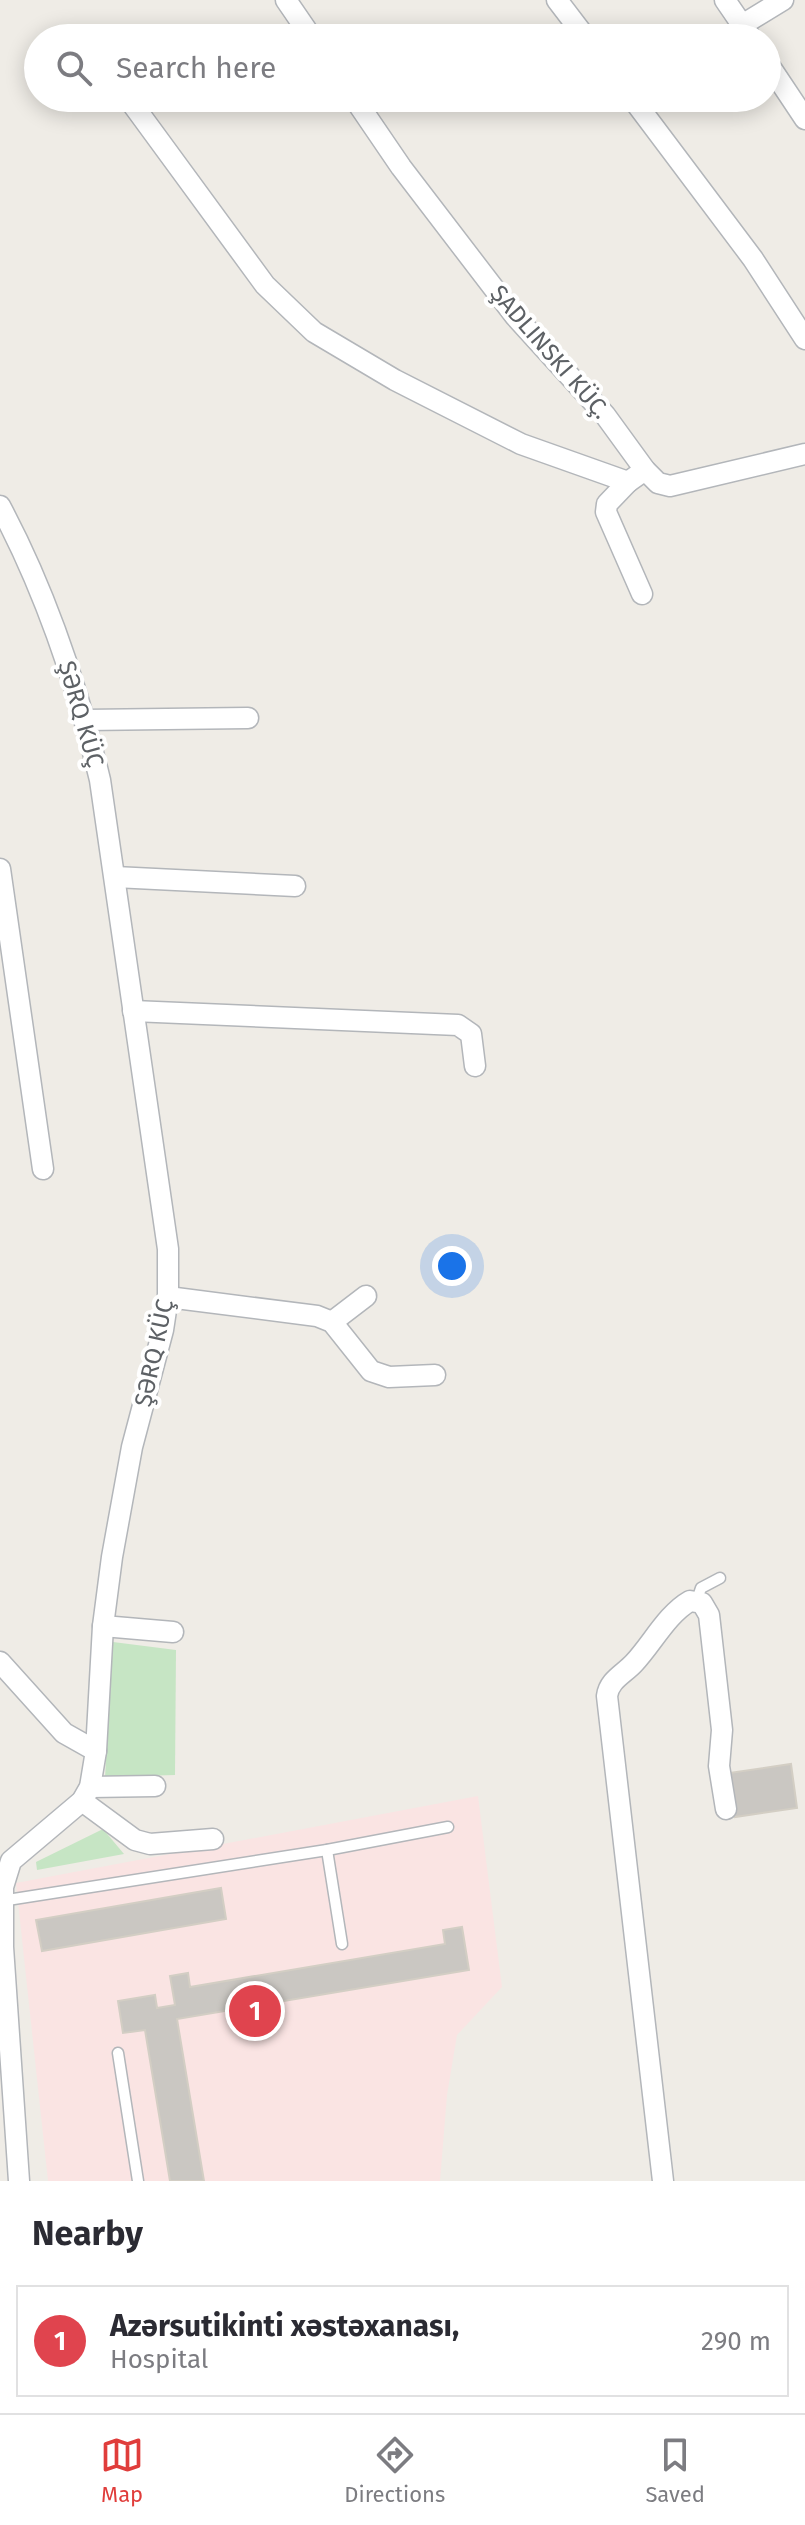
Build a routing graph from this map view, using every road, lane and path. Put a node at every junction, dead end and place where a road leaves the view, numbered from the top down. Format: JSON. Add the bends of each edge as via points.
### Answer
{"nodes":[{"id":1,"x":286,"y":0,"type":"edge"},
{"id":2,"x":557,"y":0,"type":"edge"},
{"id":3,"x":725,"y":0,"type":"edge"},
{"id":4,"x":783,"y":0,"type":"edge"},
{"id":5,"x":302,"y":24,"type":"edge"},
{"id":6,"x":575,"y":24,"type":"edge"},
{"id":7,"x":741,"y":24,"type":"edge"},
{"id":8,"x":754,"y":24,"type":"edge"},
{"id":9,"x":781,"y":83,"type":"edge"},
{"id":10,"x":138,"y":112,"type":"edge"},
{"id":11,"x":364,"y":112,"type":"edge"},
{"id":12,"x":643,"y":112,"type":"edge"},
{"id":13,"x":805,"y":119,"type":"edge"},
{"id":14,"x":805,"y":339,"type":"edge"},
{"id":15,"x":805,"y":454,"type":"edge"},
{"id":16,"x":637,"y":476,"type":"junction"},
{"id":17,"x":0,"y":506,"type":"edge"},
{"id":18,"x":642,"y":594,"type":"dead end"},
{"id":19,"x":248,"y":718,"type":"dead end"},
{"id":20,"x":85,"y":720,"type":"junction"},
{"id":21,"x":0,"y":869,"type":"edge"},
{"id":22,"x":115,"y":877,"type":"junction"},
{"id":23,"x":295,"y":886,"type":"dead end"},
{"id":24,"x":7,"y":963,"type":"edge"},
{"id":25,"x":133,"y":1011,"type":"junction"},
{"id":26,"x":475,"y":1066,"type":"dead end"},
{"id":27,"x":43,"y":1169,"type":"dead end"},
{"id":28,"x":366,"y":1296,"type":"dead end"},
{"id":29,"x":168,"y":1297,"type":"junction"},
{"id":30,"x":332,"y":1322,"type":"junction"},
{"id":31,"x":435,"y":1375,"type":"dead end"},
{"id":32,"x":720,"y":1578,"type":"dead end"},
{"id":33,"x":697,"y":1600,"type":"junction"},
{"id":34,"x":103,"y":1626,"type":"junction"},
{"id":35,"x":173,"y":1632,"type":"dead end"},
{"id":36,"x":0,"y":1662,"type":"edge"},
{"id":37,"x":96,"y":1751,"type":"junction"},
{"id":38,"x":155,"y":1786,"type":"dead end"},
{"id":39,"x":86,"y":1794,"type":"junction"},
{"id":40,"x":726,"y":1809,"type":"dead end"},
{"id":41,"x":448,"y":1827,"type":"dead end"},
{"id":42,"x":213,"y":1839,"type":"dead end"},
{"id":43,"x":327,"y":1850,"type":"junction"},
{"id":44,"x":5,"y":1858,"type":"edge"},
{"id":45,"x":1,"y":1901,"type":"edge"},
{"id":46,"x":342,"y":1944,"type":"dead end"},
{"id":47,"x":118,"y":2053,"type":"dead end"},
{"id":48,"x":19,"y":2181,"type":"edge"},
{"id":49,"x":138,"y":2181,"type":"edge"},
{"id":50,"x":663,"y":2181,"type":"edge"}],
"edges":[{"from":1,"to":5,"type":"street"},
{"from":2,"to":6,"type":"street"},
{"from":3,"to":7,"type":"street"},
{"from":4,"to":8,"type":"street"},
{"from":9,"to":13,"type":"street"},
{"from":10,"to":16,"type":"street","via":[[265,285],[314,332],[521,444]]},
{"from":11,"to":16,"type":"street","name":"ŞADLINSKI KÜÇ.","via":[[515,316],[605,415]]},
{"from":12,"to":14,"type":"street","via":[[753,259]]},
{"from":15,"to":16,"type":"street","via":[[670,486]]},
{"from":16,"to":18,"type":"street","via":[[607,504],[606,512]]},
{"from":17,"to":20,"type":"street","name":"ŞƏRQ KÜÇ","via":[[60,641]]},
{"from":19,"to":20,"type":"street"},
{"from":20,"to":22,"type":"street","name":"ŞƏRQ KÜÇ"},
{"from":21,"to":24,"type":"street"},
{"from":22,"to":23,"type":"street"},
{"from":22,"to":25,"type":"street","name":"ŞƏRQ KÜÇ"},
{"from":24,"to":27,"type":"street"},
{"from":25,"to":26,"type":"street","via":[[458,1025],[471,1034]]},
{"from":25,"to":29,"type":"street","name":"ŞƏRQ KÜÇ","via":[[168,1249]]},
{"from":28,"to":30,"type":"street"},
{"from":29,"to":30,"type":"street"},
{"from":29,"to":34,"type":"street","name":"ŞƏRQ KÜÇ","via":[[123,1486]]},
{"from":30,"to":31,"type":"street","via":[[371,1371],[389,1377]]},
{"from":32,"to":33,"type":"lane","via":[[701,1588]]},
{"from":33,"to":40,"type":"street","via":[[709,1615]]},
{"from":33,"to":50,"type":"street","via":[[683,1605],[612,1682],[607,1696]]},
{"from":34,"to":35,"type":"street"},
{"from":34,"to":37,"type":"street","name":"ŞƏRQ KÜÇ"},
{"from":36,"to":37,"type":"street","via":[[64,1733]]},
{"from":37,"to":39,"type":"street","name":"ŞƏRQ KÜÇ"},
{"from":38,"to":39,"type":"street"},
{"from":39,"to":42,"type":"street","via":[[135,1840],[150,1844]]},
{"from":39,"to":44,"type":"street"},
{"from":41,"to":43,"type":"lane"},
{"from":43,"to":45,"type":"lane"},
{"from":43,"to":46,"type":"lane"},
{"from":44,"to":45,"type":"street"},
{"from":45,"to":48,"type":"street"},
{"from":47,"to":49,"type":"lane"}]}
